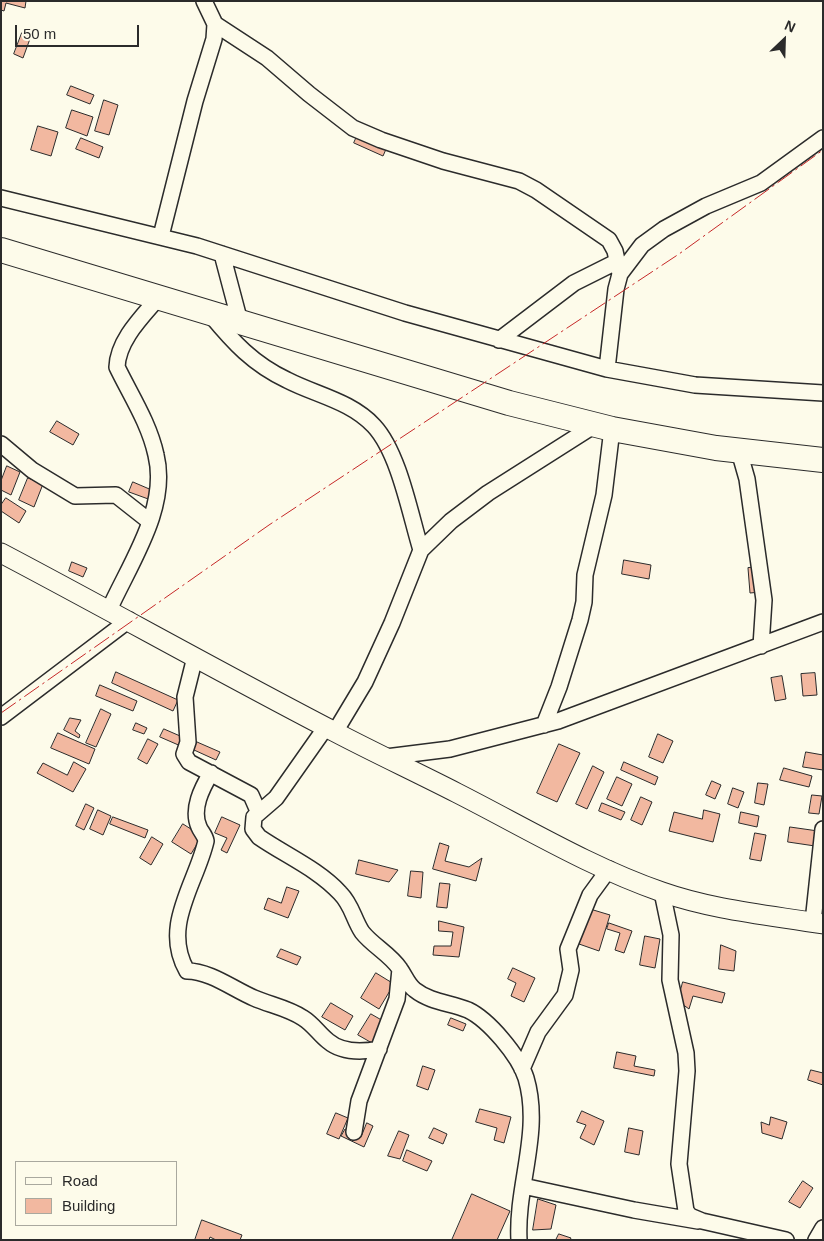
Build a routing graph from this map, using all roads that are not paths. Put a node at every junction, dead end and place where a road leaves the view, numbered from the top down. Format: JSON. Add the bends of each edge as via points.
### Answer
{"nodes":[{"id":1,"x":204,"y":1,"type":"edge"},
{"id":2,"x":215,"y":24,"type":"junction"},
{"id":3,"x":823,"y":138,"type":"edge"},
{"id":4,"x":1,"y":198,"type":"edge"},
{"id":5,"x":161,"y":236,"type":"junction"},
{"id":6,"x":1,"y":250,"type":"edge"},
{"id":7,"x":222,"y":254,"type":"junction"},
{"id":8,"x":618,"y":268,"type":"junction"},
{"id":9,"x":158,"y":297,"type":"junction"},
{"id":10,"x":209,"y":312,"type":"junction"},
{"id":11,"x":240,"y":322,"type":"junction"},
{"id":12,"x":499,"y":340,"type":"junction"},
{"id":13,"x":607,"y":369,"type":"junction"},
{"id":14,"x":823,"y":393,"type":"edge"},
{"id":15,"x":604,"y":427,"type":"junction"},
{"id":16,"x":1,"y":444,"type":"edge"},
{"id":17,"x":739,"y":451,"type":"junction"},
{"id":18,"x":823,"y":460,"type":"edge"},
{"id":19,"x":149,"y":521,"type":"junction"},
{"id":20,"x":421,"y":550,"type":"junction"},
{"id":21,"x":1,"y":553,"type":"edge"},
{"id":22,"x":109,"y":610,"type":"junction"},
{"id":23,"x":129,"y":620,"type":"junction"},
{"id":24,"x":823,"y":622,"type":"edge"},
{"id":25,"x":761,"y":646,"type":"junction"},
{"id":26,"x":195,"y":657,"type":"junction"},
{"id":27,"x":1,"y":717,"type":"edge"},
{"id":28,"x":544,"y":725,"type":"junction"},
{"id":29,"x":331,"y":730,"type":"junction"},
{"id":30,"x":386,"y":757,"type":"junction"},
{"id":31,"x":210,"y":773,"type":"junction"},
{"id":32,"x":258,"y":811,"type":"junction"},
{"id":33,"x":823,"y":829,"type":"edge"},
{"id":34,"x":609,"y":869,"type":"junction"},
{"id":35,"x":662,"y":892,"type":"junction"},
{"id":36,"x":818,"y":923,"type":"edge"},
{"id":37,"x":400,"y":969,"type":"junction"},
{"id":38,"x":380,"y":1049,"type":"junction"},
{"id":39,"x":522,"y":1069,"type":"junction"},
{"id":40,"x":354,"y":1132,"type":"dead end"},
{"id":41,"x":523,"y":1186,"type":"junction"},
{"id":42,"x":702,"y":1221,"type":"junction"},
{"id":43,"x":823,"y":1228,"type":"edge"},
{"id":44,"x":519,"y":1240,"type":"edge"},
{"id":45,"x":786,"y":1240,"type":"edge"},
{"id":46,"x":816,"y":1240,"type":"edge"}],
"edges":[{"from":1,"to":2,"type":"street"},
{"from":2,"to":5,"type":"street","via":[[211,52],[195,100]]},
{"from":2,"to":8,"type":"street","via":[[267,58],[353,128],[418,153],[519,181],[536,190],[609,240]]},
{"from":3,"to":8,"type":"street","via":[[761,183],[706,206],[664,229]]},
{"from":4,"to":5,"type":"street"},
{"from":5,"to":7,"type":"street"},
{"from":6,"to":9,"type":"main road"},
{"from":7,"to":11,"type":"street"},
{"from":7,"to":12,"type":"street"},
{"from":8,"to":12,"type":"street","via":[[574,283]]},
{"from":8,"to":13,"type":"street"},
{"from":9,"to":10,"type":"main road"},
{"from":9,"to":19,"type":"street","via":[[132,330],[117,358],[117,367],[150,434],[159,467],[156,501]]},
{"from":10,"to":11,"type":"main road"},
{"from":10,"to":20,"type":"street","via":[[240,349],[264,366],[286,380],[341,403],[374,426],[394,460]]},
{"from":11,"to":15,"type":"main road","via":[[509,403]]},
{"from":12,"to":13,"type":"street"},
{"from":13,"to":14,"type":"street","via":[[695,384]]},
{"from":15,"to":17,"type":"main road"},
{"from":15,"to":20,"type":"street","via":[[488,494],[451,521]]},
{"from":15,"to":28,"type":"street","via":[[604,495],[585,575],[584,602],[559,687]]},
{"from":16,"to":19,"type":"street","via":[[32,470],[75,496],[116,495]]},
{"from":17,"to":18,"type":"main road"},
{"from":17,"to":25,"type":"street","via":[[747,479],[762,576],[764,621]]},
{"from":19,"to":22,"type":"street"},
{"from":20,"to":29,"type":"street","via":[[365,682]]},
{"from":21,"to":22,"type":"street"},
{"from":22,"to":23,"type":"street"},
{"from":23,"to":26,"type":"street"},
{"from":23,"to":27,"type":"street"},
{"from":24,"to":25,"type":"street"},
{"from":25,"to":28,"type":"street"},
{"from":26,"to":29,"type":"street"},
{"from":26,"to":31,"type":"street","via":[[185,697],[188,740],[184,754],[189,762]]},
{"from":28,"to":30,"type":"street","via":[[450,749]]},
{"from":29,"to":30,"type":"street"},
{"from":29,"to":32,"type":"street","via":[[276,798]]},
{"from":30,"to":34,"type":"street"},
{"from":31,"to":32,"type":"street","via":[[251,795]]},
{"from":31,"to":38,"type":"street","via":[[196,812],[206,841],[203,856],[187,889],[178,927],[178,946],[187,971],[202,973],[256,999],[289,1010],[312,1024],[336,1046],[361,1052]]},
{"from":32,"to":37,"type":"street","via":[[252,822],[259,837],[339,892],[352,907],[364,933]]},
{"from":33,"to":36,"type":"street"},
{"from":34,"to":35,"type":"street"},
{"from":34,"to":39,"type":"street","via":[[590,895],[568,949],[571,970],[565,995],[538,1032]]},
{"from":35,"to":36,"type":"street","via":[[749,913]]},
{"from":35,"to":42,"type":"street","via":[[671,936],[671,987],[686,1053],[679,1164],[686,1211]]},
{"from":37,"to":38,"type":"street","via":[[397,999]]},
{"from":37,"to":39,"type":"street","via":[[414,990],[469,1010],[482,1019],[503,1040]]},
{"from":38,"to":40,"type":"street","via":[[358,1101]]},
{"from":39,"to":41,"type":"street","via":[[532,1120]]},
{"from":41,"to":42,"type":"street"},
{"from":41,"to":44,"type":"street"},
{"from":42,"to":45,"type":"street"},
{"from":43,"to":46,"type":"street"}]}
